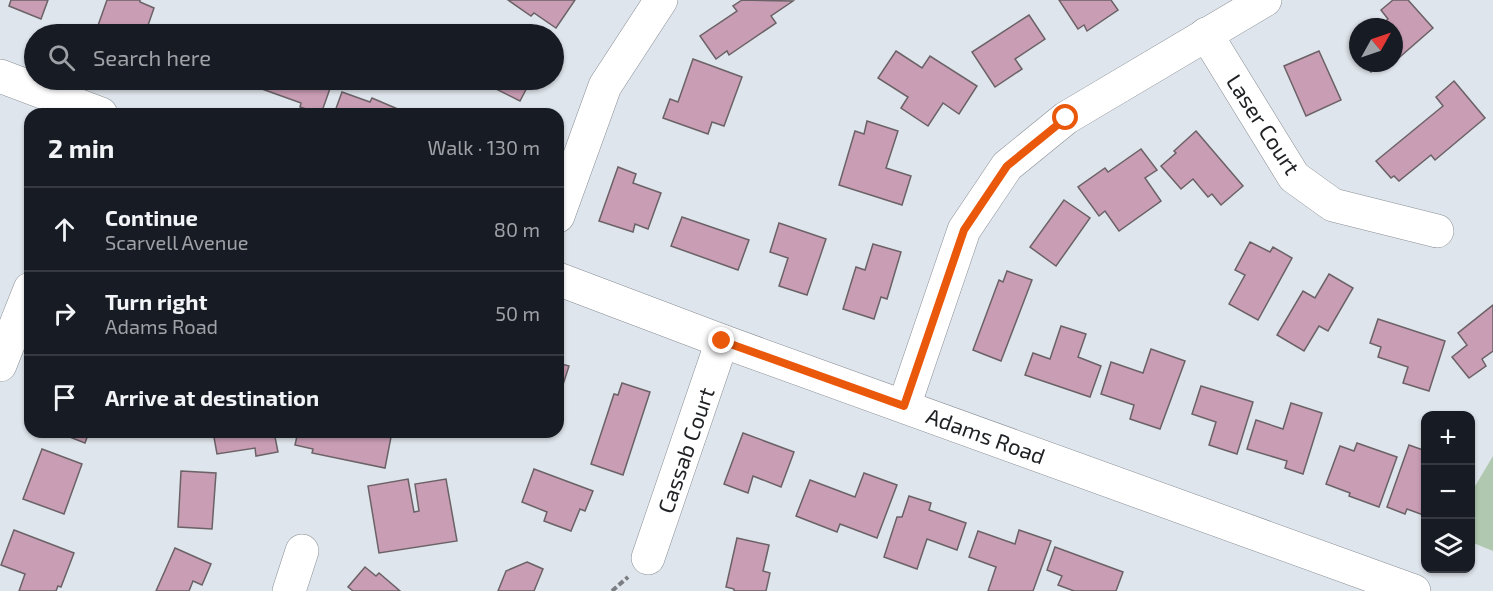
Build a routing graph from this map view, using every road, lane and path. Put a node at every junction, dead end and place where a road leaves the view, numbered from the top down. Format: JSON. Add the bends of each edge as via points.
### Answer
{"nodes":[{"id":1,"x":1265,"y":0,"type":"edge"},
{"id":2,"x":652,"y":3,"type":"edge"},
{"id":3,"x":1206,"y":34,"type":"junction"},
{"id":4,"x":0,"y":76,"type":"edge"},
{"id":5,"x":24,"y":85,"type":"edge"},
{"id":6,"x":37,"y":90,"type":"edge"},
{"id":7,"x":84,"y":108,"type":"edge"},
{"id":8,"x":564,"y":199,"type":"edge"},
{"id":9,"x":1437,"y":231,"type":"dead end"},
{"id":10,"x":564,"y":281,"type":"edge"},
{"id":11,"x":24,"y":304,"type":"edge"},
{"id":12,"x":722,"y":341,"type":"junction"},
{"id":13,"x":0,"y":365,"type":"edge"},
{"id":14,"x":904,"y":406,"type":"junction"},
{"id":15,"x":302,"y":551,"type":"dead end"},
{"id":16,"x":648,"y":558,"type":"dead end"},
{"id":17,"x":1345,"y":579,"type":"edge"},
{"id":18,"x":289,"y":591,"type":"edge"},
{"id":19,"x":1414,"y":591,"type":"edge"}],
"edges":[{"from":1,"to":3,"type":"street"},
{"from":2,"to":8,"type":"street","via":[[605,86]]},
{"from":3,"to":9,"type":"street","name":"Laser Court","via":[[1294,177],[1333,205]]},
{"from":3,"to":14,"type":"street","via":[[1066,118],[1007,166],[964,230]]},
{"from":4,"to":5,"type":"street"},
{"from":6,"to":7,"type":"street"},
{"from":10,"to":12,"type":"street","name":"Adams Road"},
{"from":11,"to":13,"type":"street"},
{"from":12,"to":14,"type":"street","name":"Adams Road"},
{"from":12,"to":16,"type":"street","name":"Cassab Court"},
{"from":14,"to":17,"type":"street","name":"Adams Road"},
{"from":15,"to":18,"type":"street"},
{"from":17,"to":19,"type":"street","name":"Adams Road"}]}
